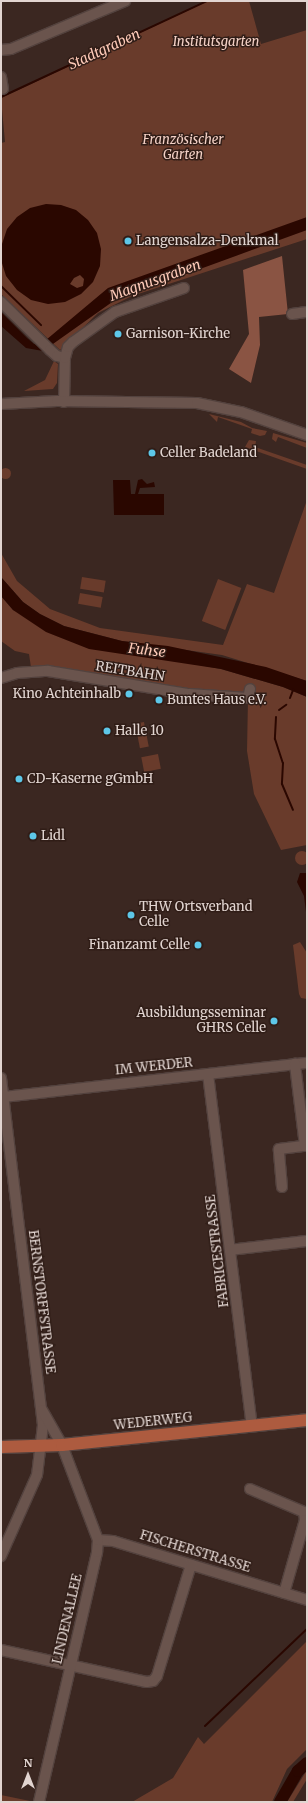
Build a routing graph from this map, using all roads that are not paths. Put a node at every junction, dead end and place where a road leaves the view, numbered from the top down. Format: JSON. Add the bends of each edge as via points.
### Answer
{"nodes":[{"id":1,"x":125,"y":1,"type":"edge"},
{"id":2,"x":1,"y":50,"type":"edge"},
{"id":3,"x":1,"y":77,"type":"edge"},
{"id":4,"x":3,"y":89,"type":"dead end"},
{"id":5,"x":184,"y":288,"type":"dead end"},
{"id":6,"x":1,"y":302,"type":"edge"},
{"id":7,"x":307,"y":312,"type":"edge"},
{"id":8,"x":292,"y":314,"type":"dead end"},
{"id":9,"x":66,"y":354,"type":"junction"},
{"id":10,"x":64,"y":402,"type":"junction"},
{"id":11,"x":1,"y":404,"type":"edge"},
{"id":12,"x":307,"y":435,"type":"edge"},
{"id":13,"x":1,"y":678,"type":"edge"},
{"id":14,"x":250,"y":689,"type":"dead end"},
{"id":15,"x":307,"y":1063,"type":"edge"},
{"id":16,"x":295,"y":1064,"type":"junction"},
{"id":17,"x":208,"y":1074,"type":"junction"},
{"id":18,"x":1,"y":1078,"type":"edge"},
{"id":19,"x":3,"y":1097,"type":"junction"},
{"id":20,"x":306,"y":1146,"type":"edge"},
{"id":21,"x":282,"y":1187,"type":"dead end"},
{"id":22,"x":307,"y":1241,"type":"edge"},
{"id":23,"x":230,"y":1250,"type":"junction"},
{"id":24,"x":42,"y":1410,"type":"junction"},
{"id":25,"x":307,"y":1420,"type":"edge"},
{"id":26,"x":252,"y":1426,"type":"junction"},
{"id":27,"x":62,"y":1445,"type":"junction"},
{"id":28,"x":1,"y":1447,"type":"edge"},
{"id":29,"x":41,"y":1447,"type":"junction"},
{"id":30,"x":250,"y":1489,"type":"dead end"},
{"id":31,"x":98,"y":1540,"type":"junction"},
{"id":32,"x":1,"y":1556,"type":"edge"},
{"id":33,"x":191,"y":1565,"type":"junction"},
{"id":34,"x":284,"y":1593,"type":"junction"},
{"id":35,"x":307,"y":1600,"type":"edge"},
{"id":36,"x":1,"y":1650,"type":"edge"},
{"id":37,"x":71,"y":1665,"type":"junction"},
{"id":38,"x":39,"y":1802,"type":"edge"}],
"edges":[{"from":1,"to":2,"type":"street","via":[[11,49]]},
{"from":3,"to":4,"type":"street"},
{"from":5,"to":9,"type":"street","via":[[116,312],[73,342]]},
{"from":6,"to":9,"type":"street","via":[[57,356]]},
{"from":7,"to":8,"type":"street"},
{"from":9,"to":10,"type":"street"},
{"from":10,"to":11,"type":"street"},
{"from":10,"to":12,"type":"street","via":[[197,403]]},
{"from":13,"to":14,"type":"street","name":"REITBAHN","via":[[17,673],[48,671],[189,694],[248,698]]},
{"from":15,"to":16,"type":"street","name":"IM WERDER"},
{"from":16,"to":17,"type":"street","name":"IM WERDER"},
{"from":16,"to":20,"type":"street"},
{"from":17,"to":19,"type":"street","name":"IM WERDER"},
{"from":17,"to":23,"type":"street","name":"FABRICESTRASSE"},
{"from":18,"to":19,"type":"street","name":"BERNSTORFFSTRASSE"},
{"from":19,"to":24,"type":"street","name":"BERNSTORFFSTRASSE"},
{"from":20,"to":21,"type":"street","via":[[279,1149]]},
{"from":22,"to":23,"type":"street"},
{"from":23,"to":26,"type":"street","name":"FABRICESTRASSE"},
{"from":24,"to":27,"type":"street","name":"BERNSTORFFSTRASSE"},
{"from":24,"to":29,"type":"street","name":"BERNSTORFFSTRASSE"},
{"from":25,"to":26,"type":"main road","name":"WEDERWEG"},
{"from":26,"to":27,"type":"main road","name":"WEDERWEG"},
{"from":27,"to":29,"type":"main road","name":"WEDERWEG"},
{"from":27,"to":31,"type":"street","name":"LINDENALLEE"},
{"from":28,"to":29,"type":"main road","name":"WEDERWEG"},
{"from":29,"to":32,"type":"street","name":"BERNSTORFFSTRASSE","via":[[37,1475]]},
{"from":30,"to":34,"type":"street","via":[[304,1512],[305,1520]]},
{"from":31,"to":33,"type":"street","name":"FISCHERSTRASSE","via":[[113,1541]]},
{"from":31,"to":37,"type":"street","name":"LINDENALLEE"},
{"from":33,"to":34,"type":"street","name":"FISCHERSTRASSE"},
{"from":33,"to":37,"type":"street","via":[[157,1676],[153,1681],[147,1682]]},
{"from":34,"to":35,"type":"street","name":"FISCHERSTRASSE"},
{"from":36,"to":37,"type":"street"},
{"from":37,"to":38,"type":"street","name":"LINDENALLEE"}]}
